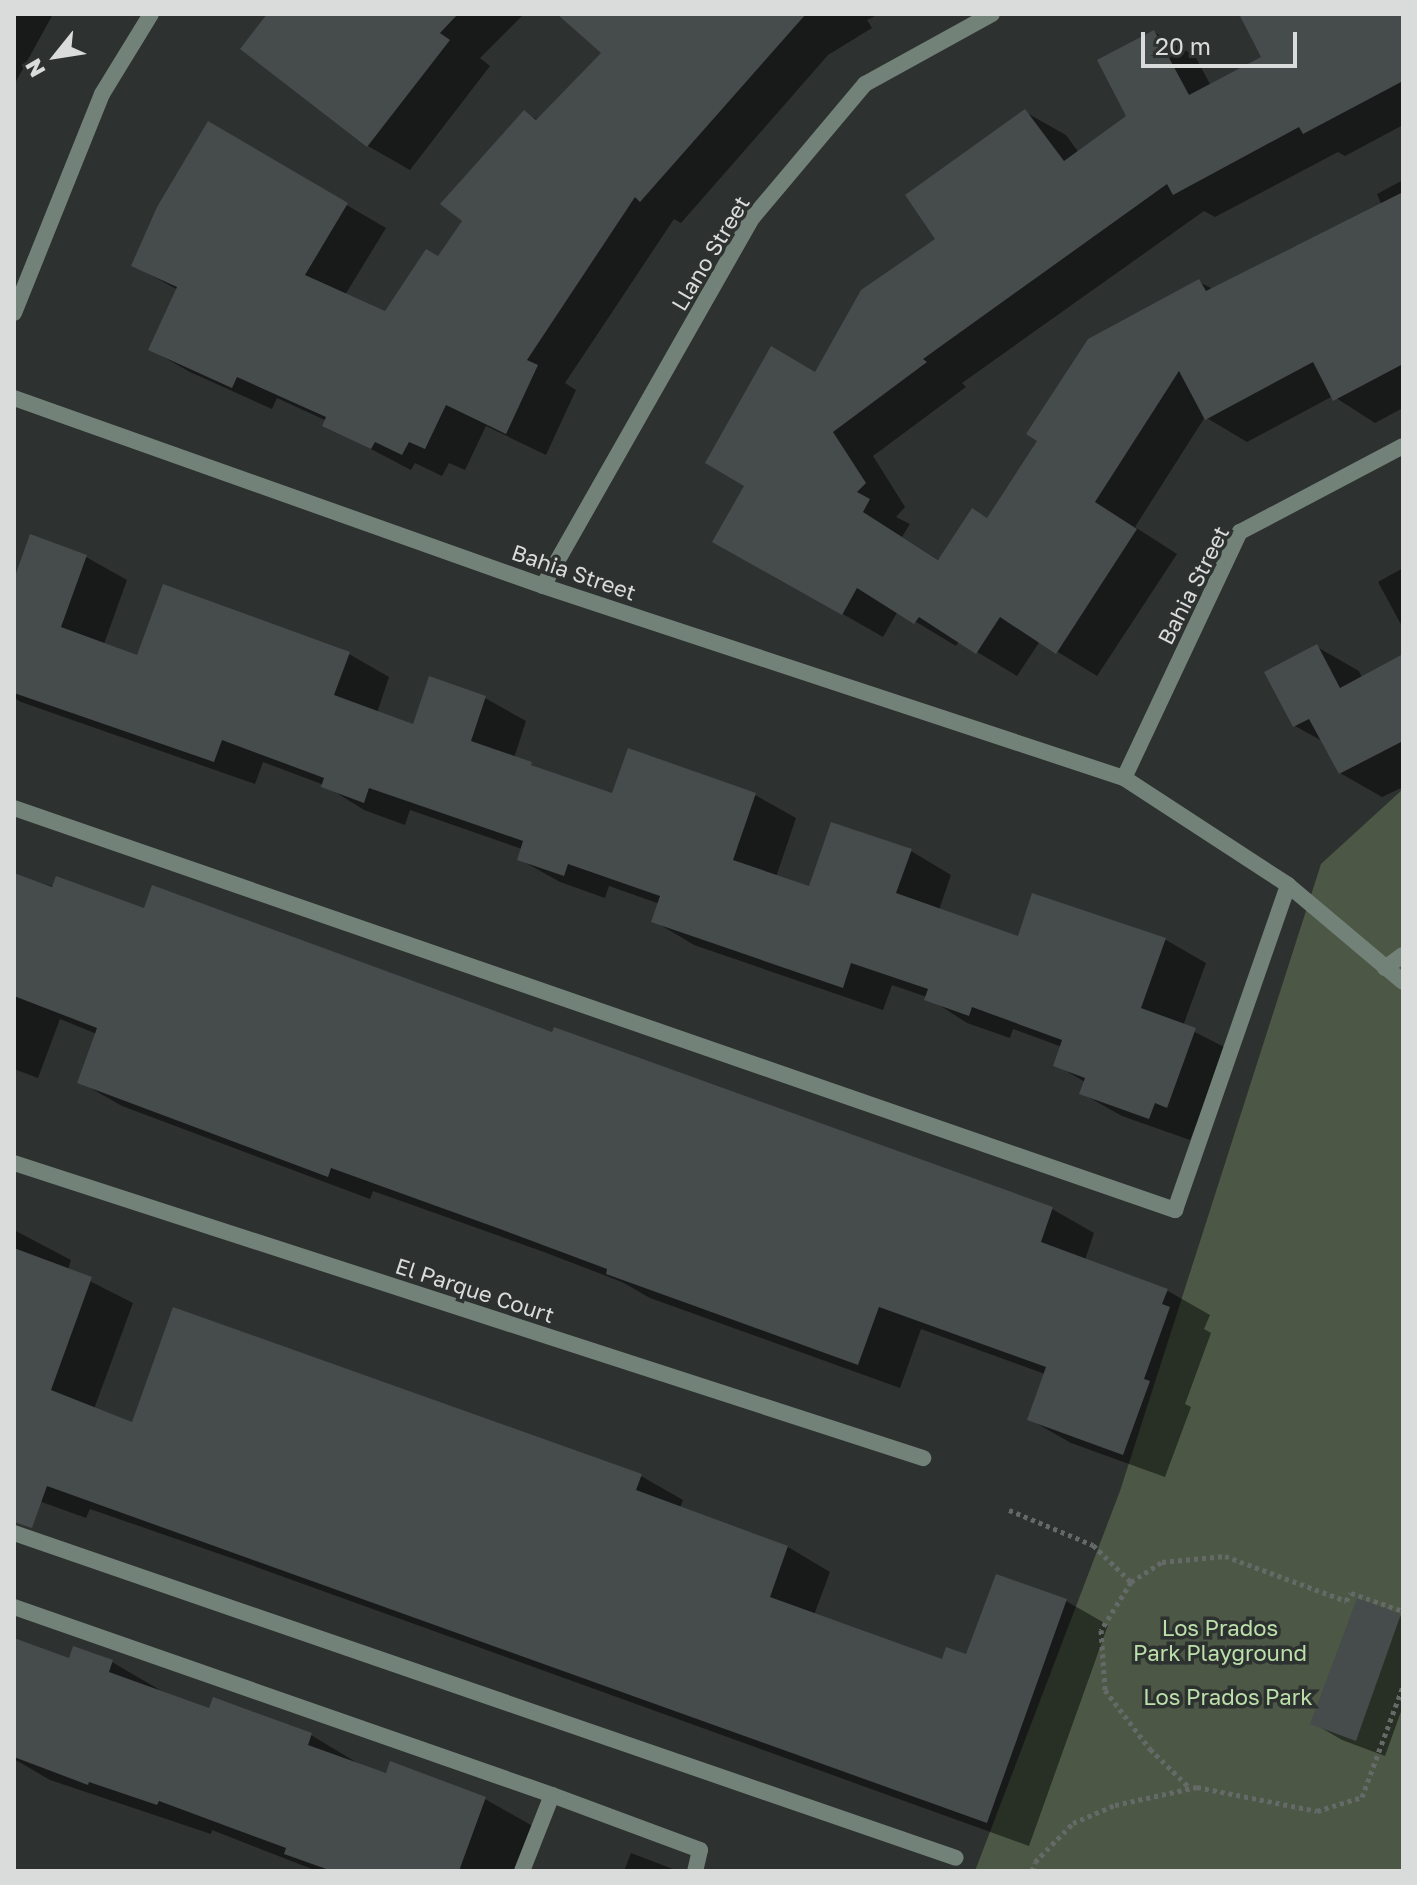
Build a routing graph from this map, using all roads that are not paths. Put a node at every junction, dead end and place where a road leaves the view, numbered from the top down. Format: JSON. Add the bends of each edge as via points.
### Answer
{"nodes":[{"id":1,"x":151,"y":14,"type":"edge"},
{"id":2,"x":992,"y":14,"type":"edge"},
{"id":3,"x":14,"y":313,"type":"edge"},
{"id":4,"x":14,"y":398,"type":"edge"},
{"id":5,"x":1403,"y":446,"type":"edge"},
{"id":6,"x":543,"y":586,"type":"junction"},
{"id":7,"x":1124,"y":778,"type":"junction"},
{"id":8,"x":14,"y":808,"type":"edge"},
{"id":9,"x":1288,"y":885,"type":"junction"},
{"id":10,"x":1403,"y":955,"type":"edge"},
{"id":11,"x":1385,"y":968,"type":"junction"},
{"id":12,"x":1403,"y":982,"type":"edge"},
{"id":13,"x":14,"y":1163,"type":"edge"},
{"id":14,"x":923,"y":1458,"type":"dead end"},
{"id":15,"x":14,"y":1533,"type":"edge"},
{"id":16,"x":14,"y":1607,"type":"edge"},
{"id":17,"x":552,"y":1795,"type":"junction"},
{"id":18,"x":956,"y":1858,"type":"dead end"},
{"id":19,"x":522,"y":1871,"type":"edge"},
{"id":20,"x":695,"y":1871,"type":"edge"}],
"edges":[{"from":1,"to":3,"type":"street","via":[[102,94]]},
{"from":2,"to":6,"type":"street","name":"Llano Street","via":[[865,84],[753,217]]},
{"from":4,"to":6,"type":"street","name":"Bahia Street"},
{"from":5,"to":7,"type":"street","name":"Bahia Street","via":[[1240,532]]},
{"from":6,"to":7,"type":"street","name":"Bahia Street"},
{"from":7,"to":9,"type":"street","name":"Bahia Street"},
{"from":8,"to":9,"type":"street","via":[[1175,1210]]},
{"from":9,"to":11,"type":"street","name":"Bahia Street"},
{"from":10,"to":11,"type":"street"},
{"from":11,"to":12,"type":"street","name":"Bahia Street"},
{"from":13,"to":14,"type":"street","name":"El Parque Court"},
{"from":15,"to":18,"type":"street"},
{"from":16,"to":17,"type":"street"},
{"from":17,"to":19,"type":"street"},
{"from":17,"to":20,"type":"street","via":[[700,1850]]}]}
